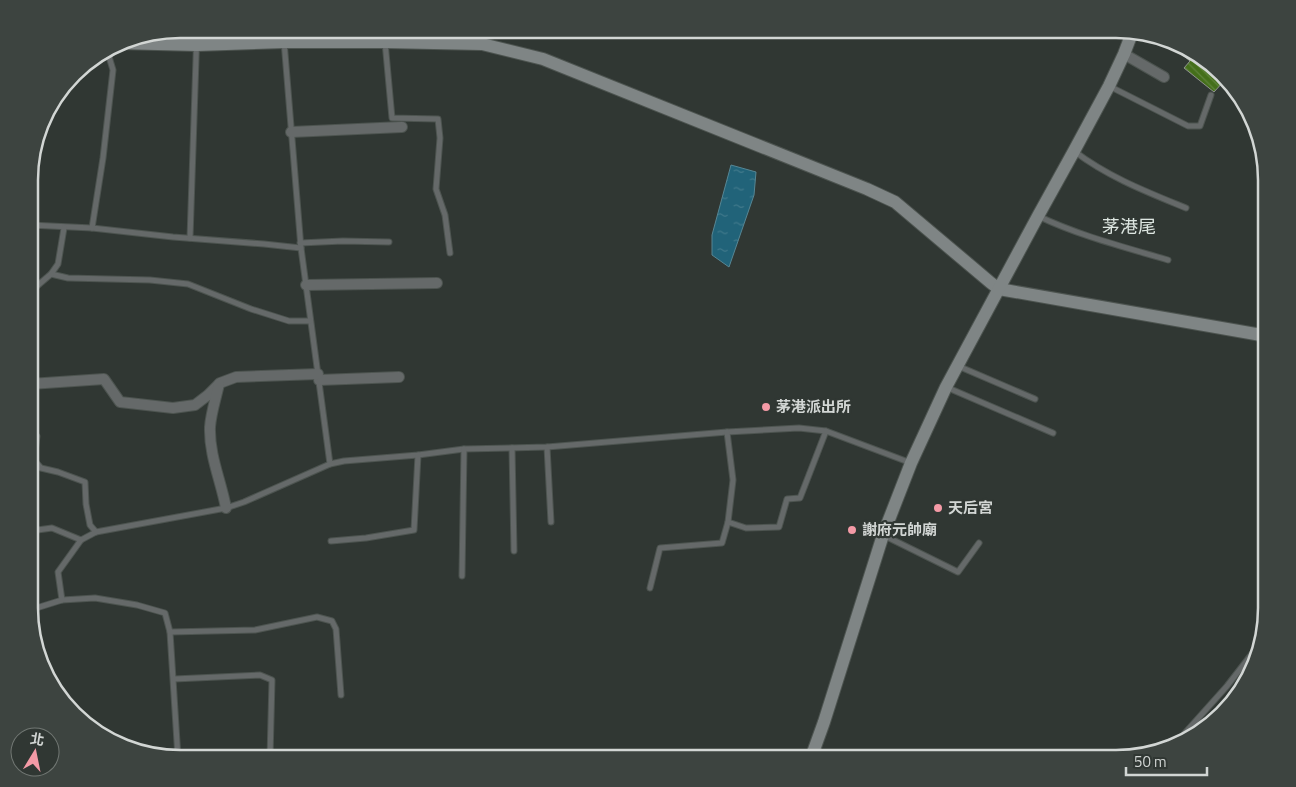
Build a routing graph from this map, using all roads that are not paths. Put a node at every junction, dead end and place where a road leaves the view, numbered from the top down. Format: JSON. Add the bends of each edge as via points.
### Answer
{"nodes":[{"id":1,"x":197,"y":37,"type":"edge"},
{"id":2,"x":283,"y":37,"type":"edge"},
{"id":3,"x":1130,"y":38,"type":"edge"},
{"id":4,"x":149,"y":41,"type":"edge"},
{"id":5,"x":284,"y":42,"type":"junction"},
{"id":6,"x":385,"y":42,"type":"junction"},
{"id":7,"x":197,"y":45,"type":"junction"},
{"id":8,"x":1124,"y":54,"type":"junction"},
{"id":9,"x":109,"y":57,"type":"edge"},
{"id":10,"x":1164,"y":77,"type":"dead end"},
{"id":11,"x":1109,"y":86,"type":"junction"},
{"id":12,"x":1212,"y":95,"type":"dead end"},
{"id":13,"x":402,"y":127,"type":"dead end"},
{"id":14,"x":291,"y":132,"type":"junction"},
{"id":15,"x":1074,"y":152,"type":"junction"},
{"id":16,"x":1186,"y":208,"type":"dead end"},
{"id":17,"x":1038,"y":216,"type":"junction"},
{"id":18,"x":38,"y":226,"type":"edge"},
{"id":19,"x":64,"y":228,"type":"junction"},
{"id":20,"x":92,"y":228,"type":"junction"},
{"id":21,"x":190,"y":238,"type":"junction"},
{"id":22,"x":389,"y":242,"type":"dead end"},
{"id":23,"x":300,"y":246,"type":"junction"},
{"id":24,"x":450,"y":253,"type":"dead end"},
{"id":25,"x":1168,"y":260,"type":"dead end"},
{"id":26,"x":51,"y":274,"type":"junction"},
{"id":27,"x":437,"y":283,"type":"dead end"},
{"id":28,"x":38,"y":285,"type":"edge"},
{"id":29,"x":306,"y":285,"type":"junction"},
{"id":30,"x":999,"y":289,"type":"junction"},
{"id":31,"x":310,"y":321,"type":"junction"},
{"id":32,"x":1258,"y":334,"type":"edge"},
{"id":33,"x":958,"y":366,"type":"junction"},
{"id":34,"x":318,"y":377,"type":"junction"},
{"id":35,"x":399,"y":377,"type":"dead end"},
{"id":36,"x":38,"y":383,"type":"edge"},
{"id":37,"x":220,"y":383,"type":"junction"},
{"id":38,"x":946,"y":387,"type":"junction"},
{"id":39,"x":1036,"y":399,"type":"dead end"},
{"id":40,"x":826,"y":431,"type":"junction"},
{"id":41,"x":726,"y":432,"type":"junction"},
{"id":42,"x":1053,"y":433,"type":"dead end"},
{"id":43,"x":547,"y":447,"type":"junction"},
{"id":44,"x":512,"y":448,"type":"junction"},
{"id":45,"x":464,"y":449,"type":"junction"},
{"id":46,"x":418,"y":454,"type":"junction"},
{"id":47,"x":330,"y":464,"type":"junction"},
{"id":48,"x":911,"y":464,"type":"junction"},
{"id":49,"x":38,"y":465,"type":"edge"},
{"id":50,"x":226,"y":508,"type":"junction"},
{"id":51,"x":551,"y":522,"type":"dead end"},
{"id":52,"x":728,"y":522,"type":"junction"},
{"id":53,"x":38,"y":530,"type":"edge"},
{"id":54,"x":96,"y":532,"type":"junction"},
{"id":55,"x":883,"y":535,"type":"junction"},
{"id":56,"x":81,"y":540,"type":"junction"},
{"id":57,"x":331,"y":541,"type":"dead end"},
{"id":58,"x":979,"y":543,"type":"dead end"},
{"id":59,"x":514,"y":551,"type":"dead end"},
{"id":60,"x":462,"y":576,"type":"dead end"},
{"id":61,"x":650,"y":588,"type":"dead end"},
{"id":62,"x":62,"y":600,"type":"junction"},
{"id":63,"x":38,"y":607,"type":"edge"},
{"id":64,"x":170,"y":632,"type":"junction"},
{"id":65,"x":1250,"y":657,"type":"edge"},
{"id":66,"x":174,"y":679,"type":"junction"},
{"id":67,"x":341,"y":695,"type":"dead end"},
{"id":68,"x":1187,"y":730,"type":"edge"},
{"id":69,"x":814,"y":749,"type":"edge"},
{"id":70,"x":178,"y":750,"type":"edge"},
{"id":71,"x":270,"y":750,"type":"edge"}],
"edges":[{"from":1,"to":7,"type":"lane"},
{"from":2,"to":5,"type":"lane"},
{"from":3,"to":8,"type":"street"},
{"from":4,"to":7,"type":"street"},
{"from":5,"to":6,"type":"street"},
{"from":5,"to":7,"type":"street"},
{"from":5,"to":14,"type":"lane"},
{"from":6,"to":24,"type":"lane","via":[[392,118],[438,119],[440,138],[436,189],[445,215]]},
{"from":6,"to":30,"type":"street","via":[[482,44],[542,59],[858,185],[895,202]]},
{"from":7,"to":21,"type":"lane"},
{"from":8,"to":10,"type":"street"},
{"from":8,"to":11,"type":"street"},
{"from":9,"to":20,"type":"lane","via":[[113,70]]},
{"from":11,"to":12,"type":"lane","via":[[1188,126],[1200,126]]},
{"from":11,"to":15,"type":"street"},
{"from":13,"to":14,"type":"street"},
{"from":14,"to":23,"type":"lane"},
{"from":15,"to":16,"type":"lane","via":[[1121,181]]},
{"from":15,"to":17,"type":"street"},
{"from":17,"to":25,"type":"lane","via":[[1069,230]]},
{"from":17,"to":30,"type":"street"},
{"from":18,"to":19,"type":"lane"},
{"from":19,"to":20,"type":"lane"},
{"from":19,"to":26,"type":"lane","via":[[58,264]]},
{"from":20,"to":21,"type":"lane"},
{"from":21,"to":23,"type":"lane"},
{"from":22,"to":23,"type":"lane","via":[[343,241]]},
{"from":23,"to":29,"type":"lane"},
{"from":26,"to":28,"type":"lane"},
{"from":26,"to":31,"type":"lane","via":[[68,278],[188,284],[289,321]]},
{"from":27,"to":29,"type":"street"},
{"from":29,"to":31,"type":"lane"},
{"from":30,"to":32,"type":"street"},
{"from":30,"to":33,"type":"street"},
{"from":31,"to":34,"type":"lane"},
{"from":33,"to":38,"type":"street"},
{"from":33,"to":39,"type":"lane"},
{"from":34,"to":35,"type":"street"},
{"from":34,"to":37,"type":"street","via":[[236,377]]},
{"from":34,"to":47,"type":"lane"},
{"from":36,"to":37,"type":"street","via":[[104,379],[120,402],[173,408],[195,405]]},
{"from":37,"to":50,"type":"street","via":[[210,426],[213,460]]},
{"from":38,"to":42,"type":"lane"},
{"from":38,"to":48,"type":"street"},
{"from":40,"to":41,"type":"lane","via":[[799,428]]},
{"from":40,"to":48,"type":"lane"},
{"from":40,"to":52,"type":"lane","via":[[800,498],[787,499],[779,527],[746,528]]},
{"from":41,"to":43,"type":"lane"},
{"from":41,"to":52,"type":"lane","via":[[733,480]]},
{"from":43,"to":44,"type":"lane"},
{"from":43,"to":51,"type":"lane"},
{"from":44,"to":45,"type":"lane"},
{"from":44,"to":59,"type":"lane"},
{"from":45,"to":46,"type":"lane"},
{"from":45,"to":60,"type":"lane"},
{"from":46,"to":47,"type":"lane"},
{"from":46,"to":57,"type":"lane","via":[[414,530]]},
{"from":47,"to":50,"type":"lane"},
{"from":48,"to":55,"type":"street"},
{"from":49,"to":54,"type":"lane","via":[[85,482],[90,525]]},
{"from":50,"to":54,"type":"lane"},
{"from":52,"to":61,"type":"lane","via":[[722,543],[660,548]]},
{"from":53,"to":56,"type":"lane","via":[[52,528]]},
{"from":54,"to":56,"type":"lane"},
{"from":55,"to":58,"type":"lane","via":[[958,572]]},
{"from":55,"to":69,"type":"street"},
{"from":56,"to":62,"type":"lane","via":[[58,572]]},
{"from":62,"to":63,"type":"lane"},
{"from":62,"to":64,"type":"lane","via":[[95,598],[165,613]]},
{"from":64,"to":66,"type":"lane"},
{"from":64,"to":67,"type":"lane","via":[[255,630],[317,617],[332,621],[336,629]]},
{"from":65,"to":68,"type":"lane"},
{"from":66,"to":70,"type":"lane"},
{"from":66,"to":71,"type":"lane","via":[[260,675],[272,680]]}]}
